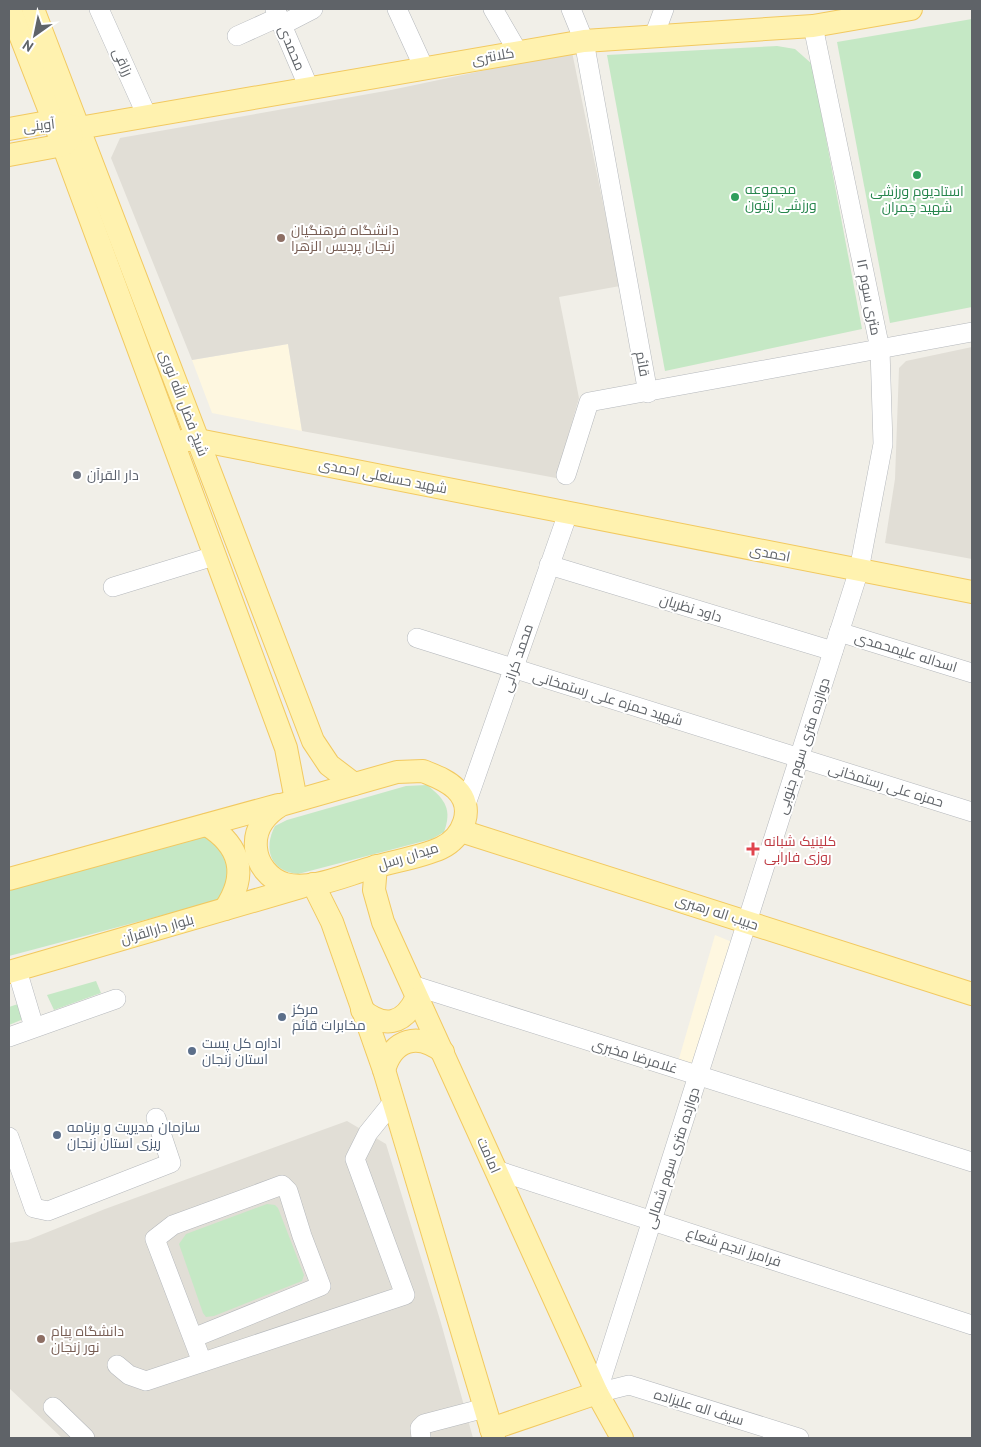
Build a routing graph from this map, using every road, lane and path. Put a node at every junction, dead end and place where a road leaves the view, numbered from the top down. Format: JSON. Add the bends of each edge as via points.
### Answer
{"nodes":[{"id":1,"x":10,"y":9,"type":"edge"},
{"id":2,"x":33,"y":9,"type":"edge"},
{"id":3,"x":99,"y":9,"type":"edge"},
{"id":4,"x":313,"y":9,"type":"edge"},
{"id":5,"x":397,"y":9,"type":"edge"},
{"id":6,"x":493,"y":9,"type":"edge"},
{"id":7,"x":571,"y":9,"type":"edge"},
{"id":8,"x":664,"y":9,"type":"edge"},
{"id":9,"x":911,"y":9,"type":"edge"},
{"id":10,"x":840,"y":15,"type":"edge"},
{"id":11,"x":279,"y":17,"type":"edge"},
{"id":12,"x":813,"y":26,"type":"junction"},
{"id":13,"x":237,"y":36,"type":"dead end"},
{"id":14,"x":654,"y":36,"type":"junction"},
{"id":15,"x":584,"y":41,"type":"junction"},
{"id":16,"x":518,"y":52,"type":"junction"},
{"id":17,"x":424,"y":68,"type":"junction"},
{"id":18,"x":309,"y":88,"type":"junction"},
{"id":19,"x":147,"y":116,"type":"junction"},
{"id":20,"x":53,"y":121,"type":"junction"},
{"id":21,"x":79,"y":128,"type":"junction"},
{"id":22,"x":9,"y":129,"type":"edge"},
{"id":23,"x":63,"y":146,"type":"junction"},
{"id":24,"x":9,"y":156,"type":"edge"},
{"id":25,"x":972,"y":332,"type":"edge"},
{"id":26,"x":880,"y":349,"type":"junction"},
{"id":27,"x":648,"y":393,"type":"junction"},
{"id":28,"x":172,"y":440,"type":"junction"},
{"id":29,"x":198,"y":440,"type":"junction"},
{"id":30,"x":566,"y":475,"type":"dead end"},
{"id":31,"x":568,"y":513,"type":"junction"},
{"id":32,"x":214,"y":556,"type":"junction"},
{"id":33,"x":549,"y":565,"type":"junction"},
{"id":34,"x":859,"y":570,"type":"junction"},
{"id":35,"x":113,"y":588,"type":"dead end"},
{"id":36,"x":972,"y":592,"type":"edge"},
{"id":37,"x":839,"y":632,"type":"junction"},
{"id":38,"x":417,"y":638,"type":"dead end"},
{"id":39,"x":833,"y":651,"type":"junction"},
{"id":40,"x":513,"y":668,"type":"junction"},
{"id":41,"x":972,"y":672,"type":"edge"},
{"id":42,"x":799,"y":758,"type":"junction"},
{"id":43,"x":354,"y":784,"type":"junction"},
{"id":44,"x":289,"y":802,"type":"junction"},
{"id":45,"x":466,"y":804,"type":"junction"},
{"id":46,"x":972,"y":812,"type":"edge"},
{"id":47,"x":207,"y":825,"type":"junction"},
{"id":48,"x":461,"y":831,"type":"junction"},
{"id":49,"x":376,"y":866,"type":"junction"},
{"id":50,"x":9,"y":879,"type":"edge"},
{"id":51,"x":309,"y":885,"type":"junction"},
{"id":52,"x":225,"y":909,"type":"junction"},
{"id":53,"x":747,"y":922,"type":"junction"},
{"id":54,"x":13,"y":971,"type":"edge"},
{"id":55,"x":414,"y":992,"type":"junction"},
{"id":56,"x":972,"y":994,"type":"edge"},
{"id":57,"x":116,"y":999,"type":"dead end"},
{"id":58,"x":362,"y":1010,"type":"junction"},
{"id":59,"x":34,"y":1027,"type":"junction"},
{"id":60,"x":9,"y":1037,"type":"edge"},
{"id":61,"x":443,"y":1052,"type":"junction"},
{"id":62,"x":384,"y":1070,"type":"junction"},
{"id":63,"x":698,"y":1076,"type":"junction"},
{"id":64,"x":393,"y":1102,"type":"junction"},
{"id":65,"x":156,"y":1118,"type":"dead end"},
{"id":66,"x":9,"y":1138,"type":"edge"},
{"id":67,"x":972,"y":1162,"type":"edge"},
{"id":68,"x":496,"y":1170,"type":"junction"},
{"id":69,"x":652,"y":1221,"type":"junction"},
{"id":70,"x":972,"y":1325,"type":"edge"},
{"id":71,"x":193,"y":1338,"type":"junction"},
{"id":72,"x":202,"y":1362,"type":"junction"},
{"id":73,"x":117,"y":1365,"type":"dead end"},
{"id":74,"x":597,"y":1393,"type":"junction"},
{"id":75,"x":53,"y":1407,"type":"dead end"},
{"id":76,"x":485,"y":1408,"type":"junction"},
{"id":77,"x":492,"y":1434,"type":"edge"},
{"id":78,"x":85,"y":1438,"type":"edge"},
{"id":79,"x":421,"y":1438,"type":"edge"},
{"id":80,"x":622,"y":1438,"type":"edge"},
{"id":81,"x":799,"y":1438,"type":"edge"}],
"edges":[{"from":1,"to":20,"type":"main road","name":"شیخ فضل الله نوری"},
{"from":2,"to":21,"type":"main road","name":"شیخ فضل الله نوری"},
{"from":3,"to":19,"type":"street","name":"رزاقی"},
{"from":4,"to":11,"type":"street"},
{"from":5,"to":17,"type":"street"},
{"from":6,"to":16,"type":"street"},
{"from":7,"to":15,"type":"street","name":"قائم"},
{"from":8,"to":14,"type":"street"},
{"from":9,"to":10,"type":"main road","name":"کلانتری"},
{"from":10,"to":12,"type":"main road","name":"کلانتری"},
{"from":11,"to":13,"type":"street"},
{"from":11,"to":18,"type":"street","name":"محمدی"},
{"from":12,"to":14,"type":"main road","name":"کلانتری"},
{"from":12,"to":26,"type":"street","name":"۱۲ متری سوم"},
{"from":14,"to":15,"type":"main road","name":"کلانتری"},
{"from":15,"to":16,"type":"main road","name":"کلانتری"},
{"from":15,"to":27,"type":"street","name":"قائم"},
{"from":16,"to":17,"type":"main road","name":"کلانتری"},
{"from":17,"to":18,"type":"main road","name":"کلانتری"},
{"from":18,"to":19,"type":"main road","name":"کلانتری"},
{"from":19,"to":21,"type":"main road","name":"کلانتری"},
{"from":20,"to":21,"type":"main road","name":"آوینی"},
{"from":20,"to":22,"type":"main road","name":"آوینی"},
{"from":20,"to":23,"type":"main road","name":"شیخ فضل الله نوری"},
{"from":21,"to":23,"type":"main road","name":"آوینی"},
{"from":21,"to":29,"type":"main road","name":"شیخ فضل الله نوری"},
{"from":23,"to":24,"type":"main road","name":"آوینی"},
{"from":23,"to":28,"type":"main road","name":"شیخ فضل الله نوری"},
{"from":25,"to":26,"type":"street","name":"قائم"},
{"from":26,"to":27,"type":"street","name":"قائم"},
{"from":26,"to":34,"type":"street","name":"۱۲ متری سوم","via":[[883,444]]},
{"from":27,"to":30,"type":"street","via":[[589,402]]},
{"from":28,"to":29,"type":"main road","name":"شهید حسنعلی احمدی"},
{"from":28,"to":32,"type":"main road","name":"شیخ فضل الله نوری"},
{"from":29,"to":31,"type":"main road","name":"شهید حسنعلی احمدی"},
{"from":29,"to":43,"type":"main road","name":"شیخ فضل الله نوری","via":[[313,742],[329,766]]},
{"from":31,"to":33,"type":"street","name":"محمد کرانی"},
{"from":31,"to":34,"type":"main road","name":"احمدی"},
{"from":32,"to":35,"type":"street"},
{"from":32,"to":44,"type":"main road","name":"شیخ فضل الله نوری","via":[[286,748]]},
{"from":33,"to":39,"type":"street","name":"داود نظریان"},
{"from":33,"to":40,"type":"street","name":"محمد کرانی"},
{"from":34,"to":36,"type":"main road","name":"احمدی"},
{"from":34,"to":37,"type":"street","name":"دوازده متری سوم جنوبی"},
{"from":37,"to":39,"type":"street","name":"دوازده متری سوم جنوبی"},
{"from":37,"to":41,"type":"street","name":"اسداله علیمحمدی"},
{"from":38,"to":40,"type":"street","name":"شهید حمزه علی رستمخانی"},
{"from":39,"to":42,"type":"street","name":"دوازده متری سوم جنوبی"},
{"from":40,"to":42,"type":"street","name":"شهید حمزه علی رستمخانی"},
{"from":40,"to":45,"type":"street","name":"محمد کرانی"},
{"from":42,"to":46,"type":"street","name":"حمزه علی رستمخانی"},
{"from":42,"to":53,"type":"street","name":"دوازده متری سوم جنوبی"},
{"from":43,"to":44,"type":"main road","name":"میدان رسل"},
{"from":43,"to":45,"type":"main road","name":"میدان رسل","via":[[397,772],[423,771],[458,790]]},
{"from":44,"to":47,"type":"main road"},
{"from":44,"to":51,"type":"main road","name":"میدان رسل","via":[[270,812],[261,822],[256,835],[259,862],[278,881]]},
{"from":45,"to":48,"type":"main road","via":[[466,818]]},
{"from":47,"to":50,"type":"main road"},
{"from":47,"to":52,"type":"main road","via":[[232,847],[238,862],[239,879]]},
{"from":48,"to":49,"type":"main road","name":"میدان رسل","via":[[441,848]]},
{"from":48,"to":53,"type":"main road","name":"حبیب اله رهبری"},
{"from":49,"to":51,"type":"main road","name":"میدان رسل"},
{"from":49,"to":55,"type":"main road","name":"امامت","via":[[376,906]]},
{"from":51,"to":52,"type":"main road","name":"بلوار دارالقرآن"},
{"from":51,"to":58,"type":"main road","via":[[332,922]]},
{"from":52,"to":54,"type":"main road","name":"بلوار دارالقرآن"},
{"from":53,"to":56,"type":"main road","name":"حبیب اله رهبری"},
{"from":53,"to":63,"type":"street","name":"دوازده متری سوم شمالی"},
{"from":54,"to":59,"type":"street"},
{"from":55,"to":58,"type":"main road","via":[[410,1011],[399,1019],[386,1022],[372,1018]]},
{"from":55,"to":61,"type":"main road","name":"امامت"},
{"from":55,"to":63,"type":"street","name":"غلامرضا مخبری"},
{"from":57,"to":59,"type":"street"},
{"from":58,"to":62,"type":"main road"},
{"from":59,"to":60,"type":"street"},
{"from":61,"to":62,"type":"main road","via":[[426,1042],[407,1041],[388,1058]]},
{"from":61,"to":68,"type":"main road","name":"امامت"},
{"from":62,"to":64,"type":"main road"},
{"from":63,"to":67,"type":"street","name":"غلامرضا مخبری"},
{"from":63,"to":69,"type":"street","name":"دوازده متری سوم شمالی"},
{"from":64,"to":72,"type":"street","via":[[368,1133],[355,1159],[405,1295]]},
{"from":64,"to":76,"type":"main road"},
{"from":65,"to":66,"type":"street","via":[[171,1162],[48,1211],[34,1208]]},
{"from":68,"to":69,"type":"street","name":"فرامرز انجم شعاع"},
{"from":68,"to":74,"type":"main road","name":"امامت"},
{"from":69,"to":70,"type":"street","name":"فرامرز انجم شعاع"},
{"from":69,"to":74,"type":"street","name":"دوازده متری سوم شمالی"},
{"from":71,"to":71,"type":"street","via":[[155,1239],[173,1225],[282,1185],[288,1191],[321,1286]]},
{"from":71,"to":72,"type":"street"},
{"from":72,"to":73,"type":"street","via":[[146,1381],[129,1375]]},
{"from":74,"to":77,"type":"main road"},
{"from":74,"to":80,"type":"main road","name":"امامت"},
{"from":74,"to":81,"type":"street","name":"سیف اله علیزاده","via":[[629,1385]]},
{"from":75,"to":78,"type":"street"},
{"from":76,"to":77,"type":"main road"},
{"from":76,"to":79,"type":"street","via":[[424,1424],[420,1428]]}]}
